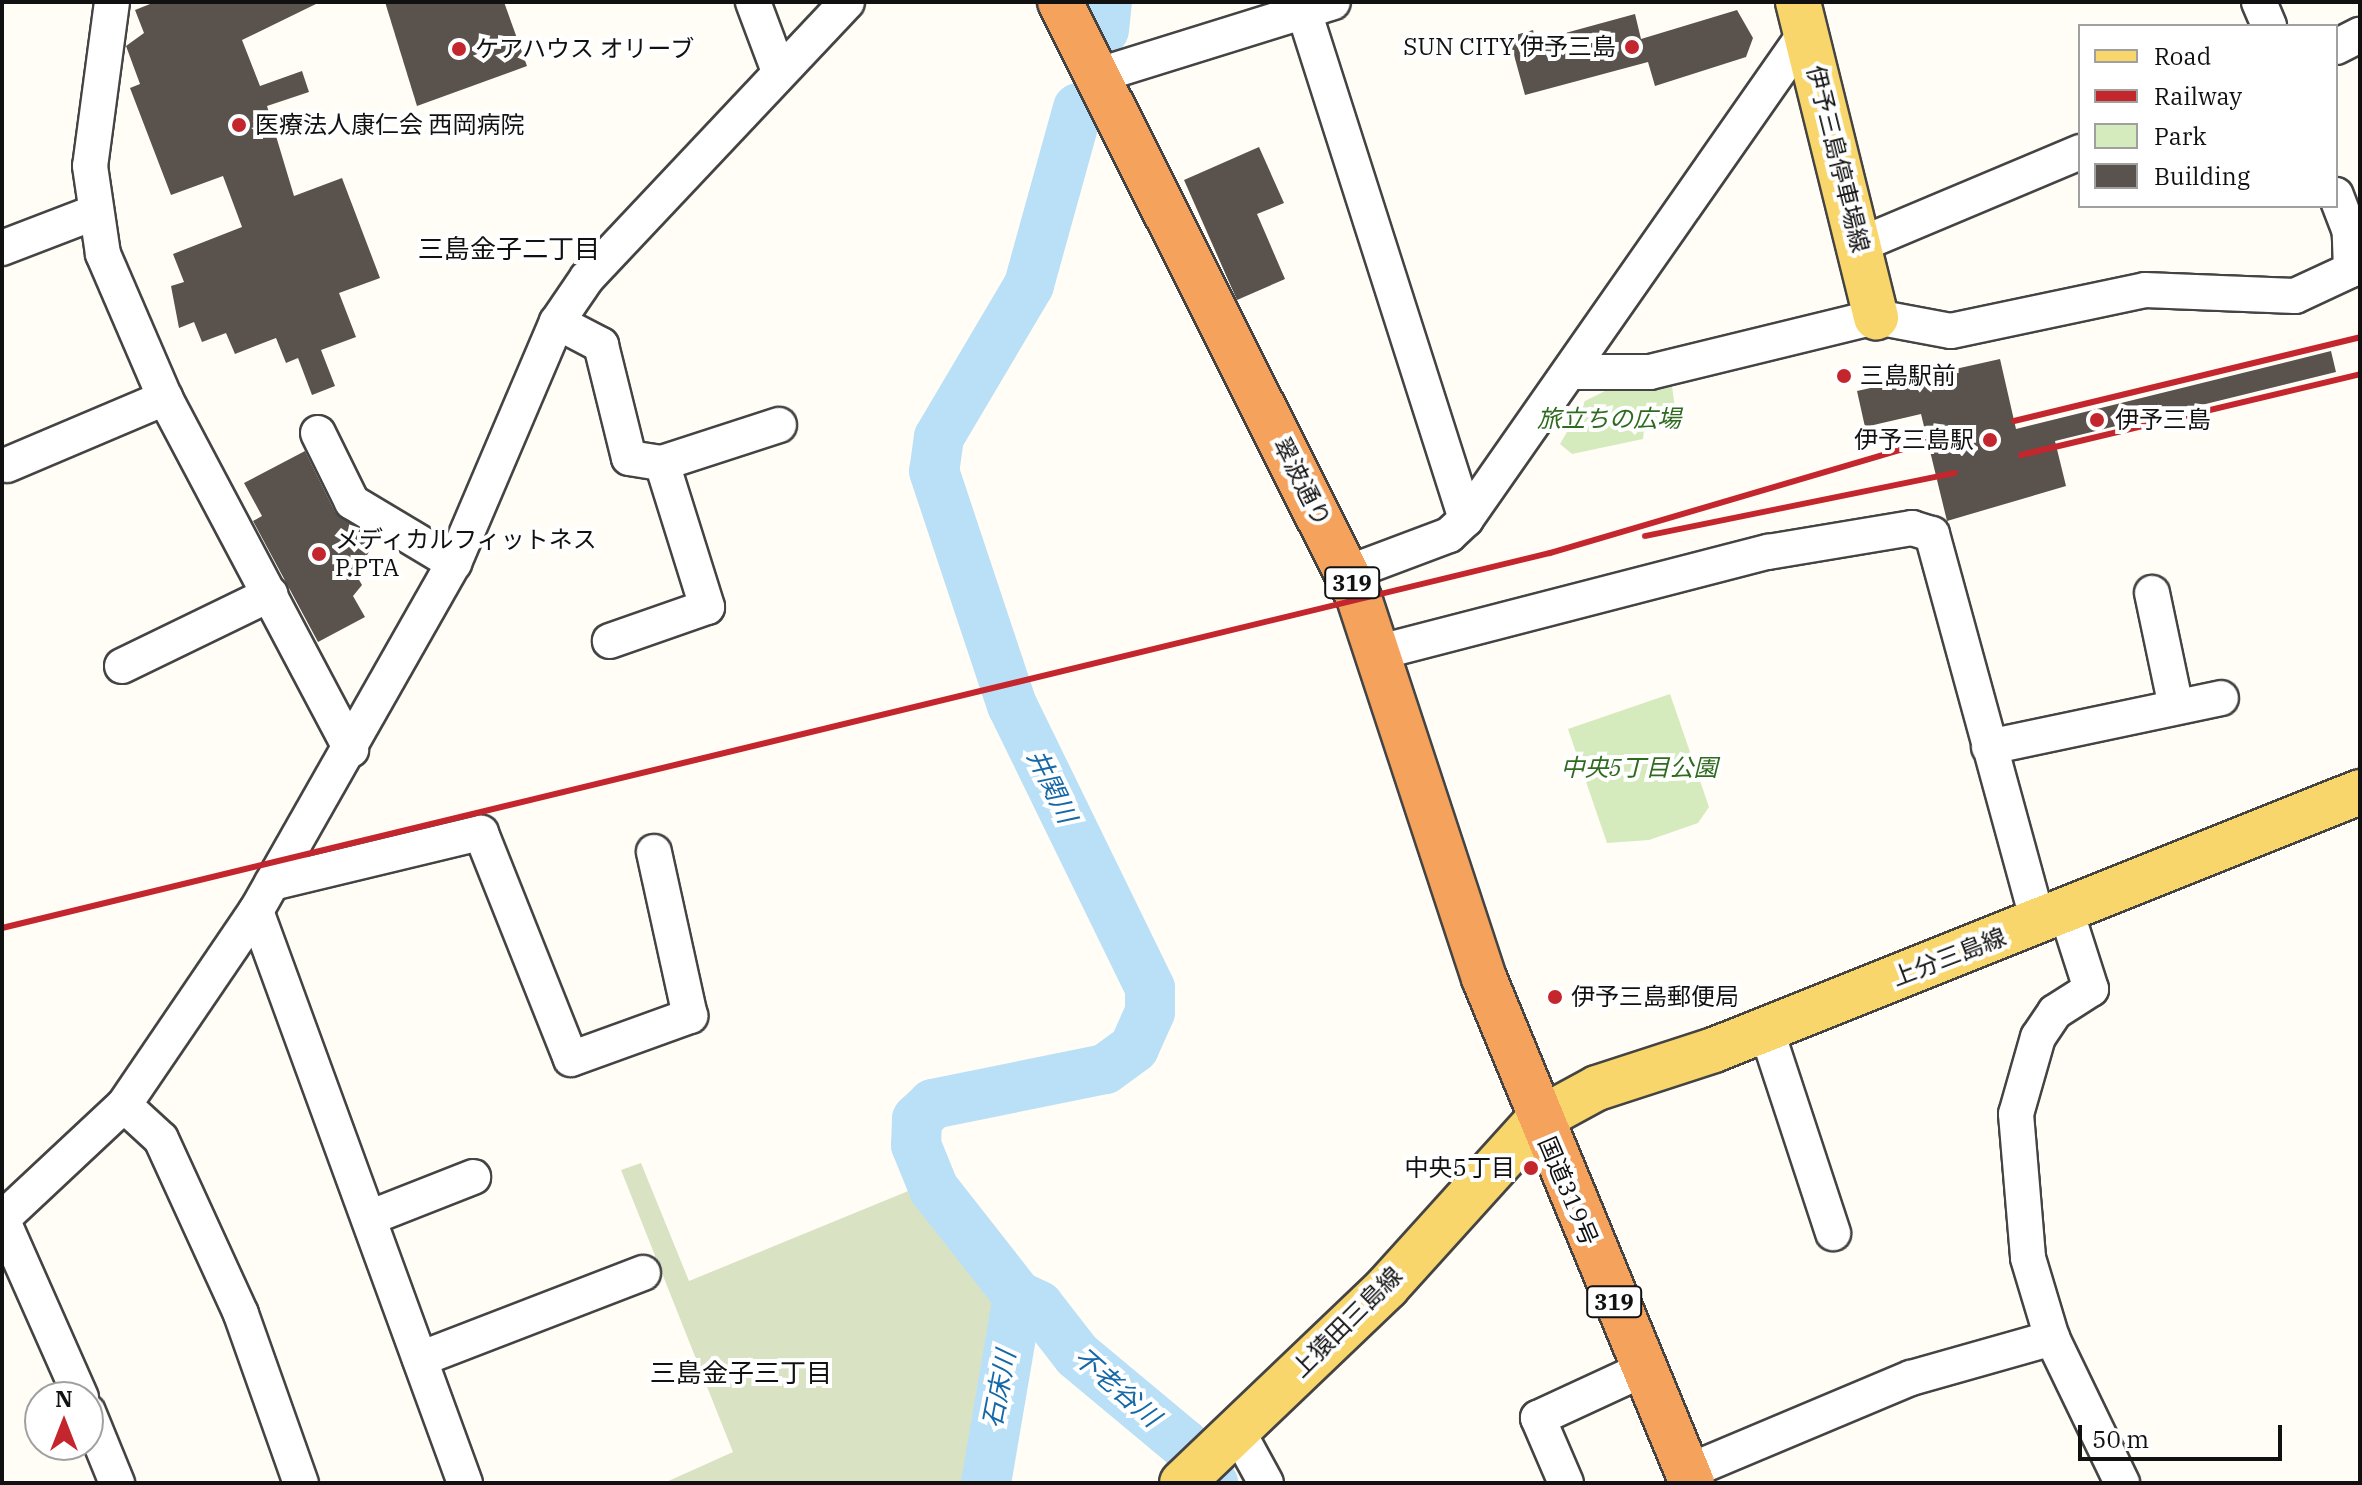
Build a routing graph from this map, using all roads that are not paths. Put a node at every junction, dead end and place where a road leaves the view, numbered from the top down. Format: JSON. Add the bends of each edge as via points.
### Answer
{"nodes":[{"id":1,"x":112,"y":2,"type":"edge"},
{"id":2,"x":753,"y":2,"type":"edge"},
{"id":3,"x":847,"y":2,"type":"edge"},
{"id":4,"x":1060,"y":2,"type":"edge"},
{"id":5,"x":2259,"y":2,"type":"edge"},
{"id":6,"x":1312,"y":5,"type":"edge"},
{"id":7,"x":1802,"y":16,"type":"edge"},
{"id":8,"x":2268,"y":24,"type":"edge"},
{"id":9,"x":2360,"y":35,"type":"edge"},
{"id":10,"x":2338,"y":46,"type":"edge"},
{"id":11,"x":778,"y":69,"type":"junction"},
{"id":12,"x":1096,"y":76,"type":"junction"},
{"id":13,"x":2078,"y":153,"type":"edge"},
{"id":14,"x":2338,"y":202,"type":"edge"},
{"id":15,"x":93,"y":213,"type":"junction"},
{"id":16,"x":1859,"y":245,"type":"junction"},
{"id":17,"x":2,"y":248,"type":"edge"},
{"id":18,"x":1876,"y":317,"type":"junction"},
{"id":19,"x":557,"y":322,"type":"junction"},
{"id":20,"x":1571,"y":372,"type":"junction"},
{"id":21,"x":165,"y":398,"type":"junction"},
{"id":22,"x":779,"y":425,"type":"dead end"},
{"id":23,"x":318,"y":433,"type":"dead end"},
{"id":24,"x":662,"y":463,"type":"junction"},
{"id":25,"x":7,"y":465,"type":"dead end"},
{"id":26,"x":1466,"y":519,"type":"junction"},
{"id":27,"x":454,"y":563,"type":"junction"},
{"id":28,"x":1348,"y":573,"type":"junction"},
{"id":29,"x":2152,"y":593,"type":"dead end"},
{"id":30,"x":270,"y":594,"type":"junction"},
{"id":31,"x":610,"y":641,"type":"dead end"},
{"id":32,"x":1380,"y":652,"type":"junction"},
{"id":33,"x":122,"y":666,"type":"dead end"},
{"id":34,"x":2221,"y":698,"type":"dead end"},
{"id":35,"x":2175,"y":702,"type":"junction"},
{"id":36,"x":1989,"y":747,"type":"junction"},
{"id":37,"x":351,"y":750,"type":"junction"},
{"id":38,"x":2360,"y":792,"type":"edge"},
{"id":39,"x":654,"y":852,"type":"dead end"},
{"id":40,"x":264,"y":897,"type":"junction"},
{"id":41,"x":2052,"y":917,"type":"junction"},
{"id":42,"x":1766,"y":1029,"type":"junction"},
{"id":43,"x":124,"y":1105,"type":"junction"},
{"id":44,"x":1538,"y":1120,"type":"junction"},
{"id":45,"x":473,"y":1177,"type":"dead end"},
{"id":46,"x":369,"y":1218,"type":"junction"},
{"id":47,"x":2,"y":1219,"type":"edge"},
{"id":48,"x":1833,"y":1233,"type":"dead end"},
{"id":49,"x":643,"y":1273,"type":"dead end"},
{"id":50,"x":2052,"y":1338,"type":"junction"},
{"id":51,"x":420,"y":1359,"type":"junction"},
{"id":52,"x":1642,"y":1370,"type":"junction"},
{"id":53,"x":74,"y":1381,"type":"edge"},
{"id":54,"x":104,"y":1451,"type":"edge"},
{"id":55,"x":1205,"y":1460,"type":"edge"},
{"id":56,"x":1690,"y":1477,"type":"edge"},
{"id":57,"x":312,"y":1481,"type":"edge"},
{"id":58,"x":117,"y":1483,"type":"edge"},
{"id":59,"x":465,"y":1483,"type":"edge"},
{"id":60,"x":1266,"y":1483,"type":"edge"},
{"id":61,"x":1566,"y":1483,"type":"edge"},
{"id":62,"x":2122,"y":1483,"type":"edge"}],
"edges":[{"from":1,"to":15,"type":"street","via":[[90,166]]},
{"from":2,"to":11,"type":"street"},
{"from":3,"to":11,"type":"street"},
{"from":4,"to":12,"type":"highway","name":"翠波通り","number":"319"},
{"from":5,"to":8,"type":"street"},
{"from":6,"to":12,"type":"street"},
{"from":6,"to":26,"type":"street"},
{"from":7,"to":16,"type":"main road","name":"伊予三島停車場線"},
{"from":7,"to":20,"type":"street"},
{"from":9,"to":10,"type":"street"},
{"from":11,"to":19,"type":"street","via":[[587,278]]},
{"from":12,"to":28,"type":"highway","name":"翠波通り","number":"319"},
{"from":13,"to":16,"type":"street"},
{"from":14,"to":18,"type":"street","via":[[2353,256],[2351,270],[2338,281],[2268,299],[2145,290],[1951,331]]},
{"from":15,"to":17,"type":"street"},
{"from":15,"to":21,"type":"street","via":[[119,303]]},
{"from":16,"to":18,"type":"main road","name":"伊予三島停車場線"},
{"from":18,"to":20,"type":"street","via":[[1650,372]]},
{"from":19,"to":24,"type":"street","via":[[601,345],[629,458]]},
{"from":19,"to":27,"type":"street"},
{"from":20,"to":26,"type":"street"},
{"from":21,"to":25,"type":"street"},
{"from":21,"to":30,"type":"street"},
{"from":22,"to":24,"type":"street"},
{"from":23,"to":27,"type":"street","via":[[352,502]]},
{"from":24,"to":31,"type":"street","via":[[707,607]]},
{"from":26,"to":28,"type":"street","via":[[1449,535]]},
{"from":27,"to":37,"type":"street"},
{"from":28,"to":32,"type":"highway","name":"翠波通り","number":"319"},
{"from":29,"to":35,"type":"street"},
{"from":30,"to":33,"type":"street"},
{"from":30,"to":37,"type":"street"},
{"from":32,"to":36,"type":"street","via":[[1768,552],[1912,528],[1932,534]]},
{"from":32,"to":44,"type":"highway","name":"翠波通り","number":"319","via":[[1465,926]]},
{"from":34,"to":35,"type":"street"},
{"from":35,"to":36,"type":"street"},
{"from":36,"to":41,"type":"street"},
{"from":37,"to":40,"type":"street"},
{"from":38,"to":41,"type":"main road","name":"上分三島線"},
{"from":39,"to":40,"type":"street","via":[[690,1016],[571,1059],[481,833]]},
{"from":40,"to":43,"type":"street"},
{"from":40,"to":46,"type":"street"},
{"from":41,"to":42,"type":"main road","name":"上分三島線"},
{"from":41,"to":50,"type":"street","via":[[2091,989],[2055,1012],[2038,1037],[2016,1114],[2028,1258]]},
{"from":42,"to":44,"type":"main road","name":"上分三島線","via":[[1597,1088]]},
{"from":42,"to":48,"type":"street"},
{"from":43,"to":47,"type":"street"},
{"from":43,"to":57,"type":"street","via":[[161,1139]]},
{"from":44,"to":52,"type":"highway","name":"国道319号","number":"319"},
{"from":44,"to":55,"type":"main road","name":"上猿田三島線","via":[[1387,1287]]},
{"from":45,"to":46,"type":"street"},
{"from":46,"to":51,"type":"street"},
{"from":47,"to":53,"type":"street"},
{"from":49,"to":51,"type":"street"},
{"from":50,"to":56,"type":"street","via":[[1911,1378]]},
{"from":50,"to":62,"type":"street"},
{"from":51,"to":59,"type":"street"},
{"from":52,"to":56,"type":"highway","name":"国道319号","number":"319"},
{"from":52,"to":61,"type":"street","via":[[1538,1418]]},
{"from":54,"to":58,"type":"street"},
{"from":55,"to":60,"type":"street"}]}
